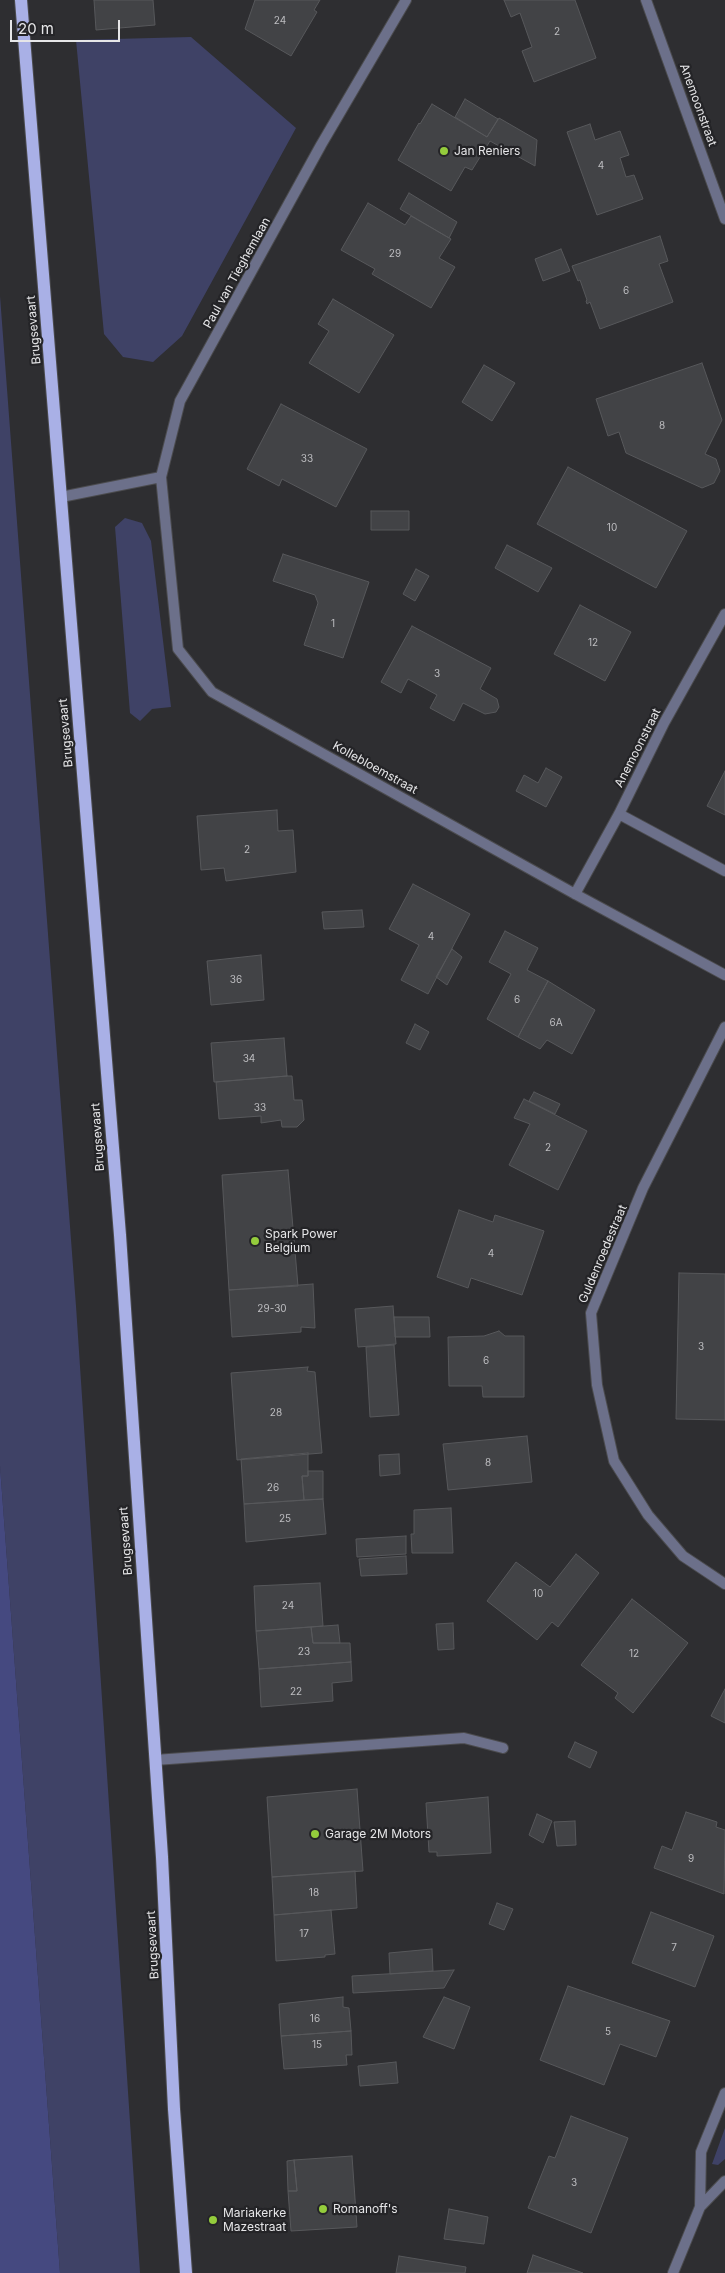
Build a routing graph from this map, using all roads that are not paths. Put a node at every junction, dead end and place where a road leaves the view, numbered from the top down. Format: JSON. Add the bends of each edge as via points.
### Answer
{"nodes":[{"id":1,"x":21,"y":0,"type":"edge"},
{"id":2,"x":406,"y":0,"type":"edge"},
{"id":3,"x":646,"y":0,"type":"edge"},
{"id":4,"x":725,"y":220,"type":"edge"},
{"id":5,"x":161,"y":477,"type":"junction"},
{"id":6,"x":61,"y":497,"type":"junction"},
{"id":7,"x":725,"y":614,"type":"edge"},
{"id":8,"x":619,"y":814,"type":"junction"},
{"id":9,"x":725,"y":871,"type":"edge"},
{"id":10,"x":575,"y":894,"type":"junction"},
{"id":11,"x":725,"y":975,"type":"edge"},
{"id":12,"x":725,"y":1027,"type":"edge"},
{"id":13,"x":725,"y":1584,"type":"edge"},
{"id":14,"x":503,"y":1748,"type":"dead end"},
{"id":15,"x":155,"y":1760,"type":"junction"},
{"id":16,"x":725,"y":2093,"type":"edge"},
{"id":17,"x":725,"y":2181,"type":"edge"},
{"id":18,"x":700,"y":2207,"type":"junction"},
{"id":19,"x":186,"y":2273,"type":"edge"},
{"id":20,"x":673,"y":2273,"type":"edge"}],
"edges":[{"from":1,"to":6,"type":"main road","name":"Brugsevaart"},
{"from":2,"to":5,"type":"street","name":"Paul van Tieghemlaan","via":[[321,144],[180,401]]},
{"from":3,"to":4,"type":"street","name":"Anemoonstraat"},
{"from":5,"to":6,"type":"street"},
{"from":5,"to":10,"type":"street","name":"Kollebloemstraat","via":[[178,649],[212,692]]},
{"from":6,"to":15,"type":"main road","name":"Brugsevaart","via":[[120,1235]]},
{"from":7,"to":8,"type":"street","name":"Anemoonstraat","via":[[664,723]]},
{"from":8,"to":9,"type":"street"},
{"from":8,"to":10,"type":"street","name":"Anemoonstraat"},
{"from":10,"to":11,"type":"street","name":"Kollebloemstraat"},
{"from":12,"to":13,"type":"street","name":"Guldenroedestraat","via":[[643,1188],[592,1313],[597,1385],[614,1461],[648,1515],[683,1556]]},
{"from":14,"to":15,"type":"street","via":[[464,1738]]},
{"from":15,"to":19,"type":"main road","name":"Brugsevaart"},
{"from":16,"to":18,"type":"street","via":[[701,2152]]},
{"from":17,"to":18,"type":"street"},
{"from":18,"to":20,"type":"street"}]}
